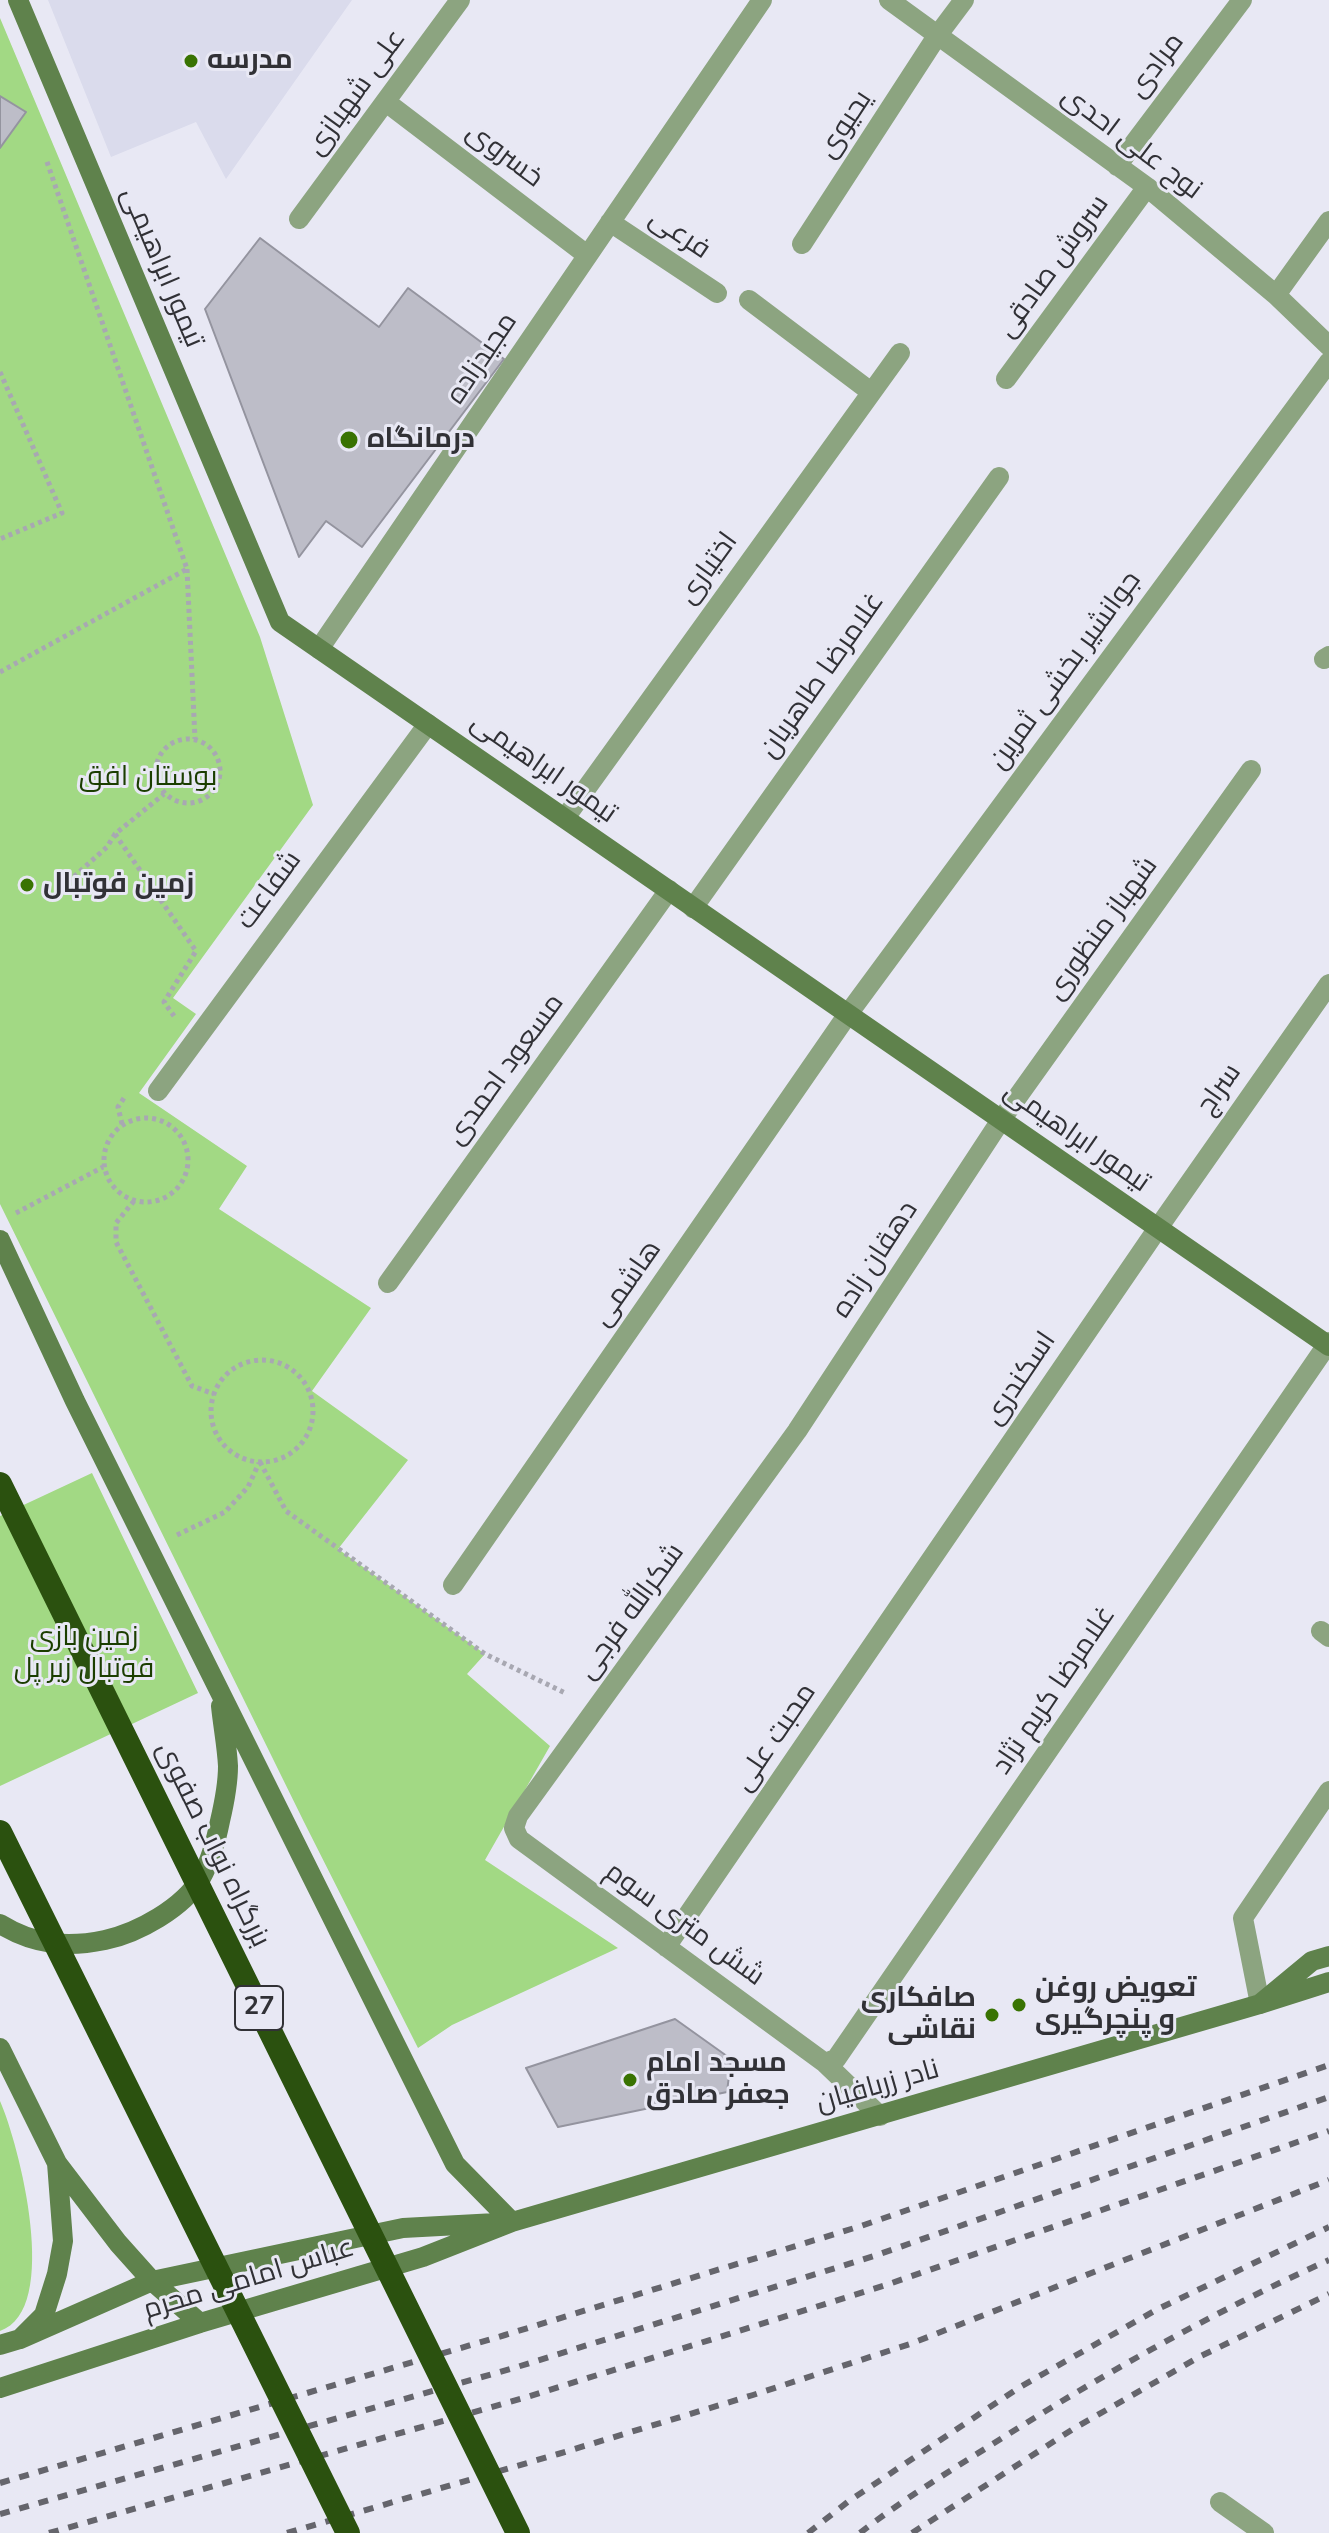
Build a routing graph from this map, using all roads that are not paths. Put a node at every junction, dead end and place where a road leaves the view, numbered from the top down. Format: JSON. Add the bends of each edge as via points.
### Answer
{"nodes":[{"id":1,"x":18,"y":0,"type":"edge"},
{"id":2,"x":460,"y":0,"type":"edge"},
{"id":3,"x":762,"y":0,"type":"edge"},
{"id":4,"x":889,"y":0,"type":"edge"},
{"id":5,"x":964,"y":0,"type":"edge"},
{"id":6,"x":1242,"y":0,"type":"edge"},
{"id":7,"x":937,"y":36,"type":"junction"},
{"id":8,"x":386,"y":102,"type":"junction"},
{"id":9,"x":1117,"y":166,"type":"junction"},
{"id":10,"x":1147,"y":187,"type":"junction"},
{"id":11,"x":299,"y":219,"type":"dead end"},
{"id":12,"x":1329,"y":221,"type":"edge"},
{"id":13,"x":610,"y":222,"type":"junction"},
{"id":14,"x":802,"y":244,"type":"dead end"},
{"id":15,"x":587,"y":255,"type":"junction"},
{"id":16,"x":717,"y":293,"type":"dead end"},
{"id":17,"x":1276,"y":295,"type":"junction"},
{"id":18,"x":749,"y":300,"type":"dead end"},
{"id":19,"x":1329,"y":346,"type":"edge"},
{"id":20,"x":900,"y":353,"type":"dead end"},
{"id":21,"x":1329,"y":362,"type":"edge"},
{"id":22,"x":1006,"y":379,"type":"dead end"},
{"id":23,"x":871,"y":392,"type":"junction"},
{"id":24,"x":999,"y":477,"type":"dead end"},
{"id":25,"x":319,"y":649,"type":"junction"},
{"id":26,"x":428,"y":724,"type":"junction"},
{"id":27,"x":1251,"y":770,"type":"dead end"},
{"id":28,"x":565,"y":818,"type":"junction"},
{"id":29,"x":669,"y":890,"type":"junction"},
{"id":30,"x":693,"y":908,"type":"junction"},
{"id":31,"x":1329,"y":984,"type":"edge"},
{"id":32,"x":848,"y":1014,"type":"junction"},
{"id":33,"x":158,"y":1091,"type":"dead end"},
{"id":34,"x":1001,"y":1120,"type":"junction"},
{"id":35,"x":1158,"y":1228,"type":"junction"},
{"id":36,"x":0,"y":1240,"type":"edge"},
{"id":37,"x":388,"y":1283,"type":"dead end"},
{"id":38,"x":1328,"y":1344,"type":"edge"},
{"id":39,"x":797,"y":1431,"type":"joint"},
{"id":40,"x":0,"y":1484,"type":"edge"},
{"id":41,"x":931,"y":1561,"type":"joint"},
{"id":42,"x":453,"y":1585,"type":"dead end"},
{"id":43,"x":219,"y":1689,"type":"junction"},
{"id":44,"x":1329,"y":1791,"type":"edge"},
{"id":45,"x":514,"y":1828,"type":"joint"},
{"id":46,"x":0,"y":1832,"type":"edge"},
{"id":47,"x":0,"y":1924,"type":"edge"},
{"id":48,"x":666,"y":1947,"type":"junction"},
{"id":49,"x":1329,"y":1956,"type":"edge"},
{"id":50,"x":1329,"y":1982,"type":"edge"},
{"id":51,"x":1260,"y":2004,"type":"junction"},
{"id":52,"x":0,"y":2048,"type":"edge"},
{"id":53,"x":825,"y":2063,"type":"junction"},
{"id":54,"x":880,"y":2116,"type":"junction"},
{"id":55,"x":57,"y":2163,"type":"junction"},
{"id":56,"x":512,"y":2222,"type":"junction"},
{"id":57,"x":152,"y":2281,"type":"junction"},
{"id":58,"x":200,"y":2323,"type":"junction"},
{"id":59,"x":20,"y":2339,"type":"junction"},
{"id":60,"x":0,"y":2345,"type":"edge"},
{"id":61,"x":0,"y":2388,"type":"edge"},
{"id":62,"x":1220,"y":2502,"type":"dead end"},
{"id":63,"x":1254,"y":2530,"type":"edge"},
{"id":64,"x":348,"y":2533,"type":"edge"},
{"id":65,"x":518,"y":2533,"type":"edge"}],
"edges":[{"from":1,"to":25,"type":"street","name":"تیمور ابراهیمی","via":[[280,622]]},
{"from":2,"to":8,"type":"street","name":"علی شهبازی"},
{"from":3,"to":13,"type":"street","name":"مجیدزاده"},
{"from":4,"to":7,"type":"street","name":"نوح علی احدی"},
{"from":5,"to":7,"type":"street","name":"یحیوی"},
{"from":6,"to":9,"type":"street","name":"مرادی"},
{"from":7,"to":9,"type":"street","name":"نوح علی احدی"},
{"from":7,"to":14,"type":"street","name":"یحیوی"},
{"from":8,"to":11,"type":"street","name":"علی شهبازی"},
{"from":8,"to":15,"type":"street","name":"خسروی"},
{"from":9,"to":10,"type":"street","name":"نوح علی احدی"},
{"from":10,"to":17,"type":"street","name":"نوح علی احدی"},
{"from":10,"to":22,"type":"street","name":"سروش صادقی"},
{"from":12,"to":17,"type":"street"},
{"from":13,"to":15,"type":"street","name":"مجیدزاده"},
{"from":13,"to":16,"type":"street","name":"فرعی"},
{"from":15,"to":25,"type":"street","name":"مجیدزاده"},
{"from":17,"to":19,"type":"street","name":"نوح علی احدی"},
{"from":18,"to":23,"type":"street"},
{"from":20,"to":23,"type":"street","name":"اختیاری"},
{"from":21,"to":32,"type":"street","name":"جوانشیر بخشی ثمرین"},
{"from":23,"to":28,"type":"street","name":"اختیاری"},
{"from":24,"to":30,"type":"street","name":"غلامرضا طاهریان"},
{"from":25,"to":26,"type":"street","name":"تیمور ابراهیمی"},
{"from":26,"to":28,"type":"street","name":"تیمور ابراهیمی"},
{"from":26,"to":33,"type":"street","name":"شفاعت"},
{"from":27,"to":34,"type":"street","name":"شهباز منظوری"},
{"from":28,"to":29,"type":"street","name":"تیمور ابراهیمی"},
{"from":29,"to":30,"type":"street","name":"تیمور ابراهیمی"},
{"from":29,"to":37,"type":"street","name":"مسعود احمدی"},
{"from":30,"to":32,"type":"street","name":"تیمور ابراهیمی"},
{"from":31,"to":35,"type":"street","name":"سراج"},
{"from":32,"to":34,"type":"street","name":"تیمور ابراهیمی"},
{"from":32,"to":42,"type":"street","name":"هاشمی"},
{"from":34,"to":35,"type":"street","name":"تیمور ابراهیمی"},
{"from":34,"to":39,"type":"street","name":"دهقان زاده"},
{"from":35,"to":38,"type":"street","name":"تیمور ابراهیمی"},
{"from":35,"to":41,"type":"street","name":"اسکندری"},
{"from":36,"to":43,"type":"street"},
{"from":38,"to":53,"type":"street","name":"غلامرضا کریم نژاد","via":[[836,2059]]},
{"from":39,"to":45,"type":"street","name":"شکرالله فرجی"},
{"from":40,"to":65,"type":"highway","name":"بزرگراه نواب صفوی","number":"27","bridge":true},
{"from":41,"to":48,"type":"street","name":"محبت علی"},
{"from":43,"to":47,"type":"street","via":[[228,1768],[214,1851],[200,1881],[169,1912],[127,1935],[51,1945],[16,1935]]},
{"from":43,"to":56,"type":"street","via":[[455,2164]]},
{"from":44,"to":51,"type":"street","via":[[1243,1918]]},
{"from":45,"to":48,"type":"street","name":"شش متری سوم","via":[[519,1839]]},
{"from":46,"to":64,"type":"highway","bridge":true},
{"from":48,"to":53,"type":"street","name":"شش متری سوم"},
{"from":49,"to":51,"type":"street","name":"نادر زربافیان","via":[[1312,1961]]},
{"from":50,"to":51,"type":"street","name":"نادر زربافیان"},
{"from":51,"to":54,"type":"street","name":"نادر زربافیان"},
{"from":52,"to":55,"type":"street"},
{"from":53,"to":54,"type":"street","name":"شش متری سوم"},
{"from":54,"to":56,"type":"street","name":"نادر زربافیان"},
{"from":55,"to":57,"type":"street"},
{"from":55,"to":59,"type":"street","via":[[63,2241],[57,2274],[44,2315]]},
{"from":56,"to":57,"type":"street","via":[[403,2228]]},
{"from":56,"to":58,"type":"street","name":"عباس امامی محرم","via":[[423,2257]]},
{"from":57,"to":58,"type":"street"},
{"from":57,"to":59,"type":"street"},
{"from":58,"to":61,"type":"street","name":"عباس امامی محرم"},
{"from":59,"to":60,"type":"street"},
{"from":62,"to":63,"type":"street"}]}
